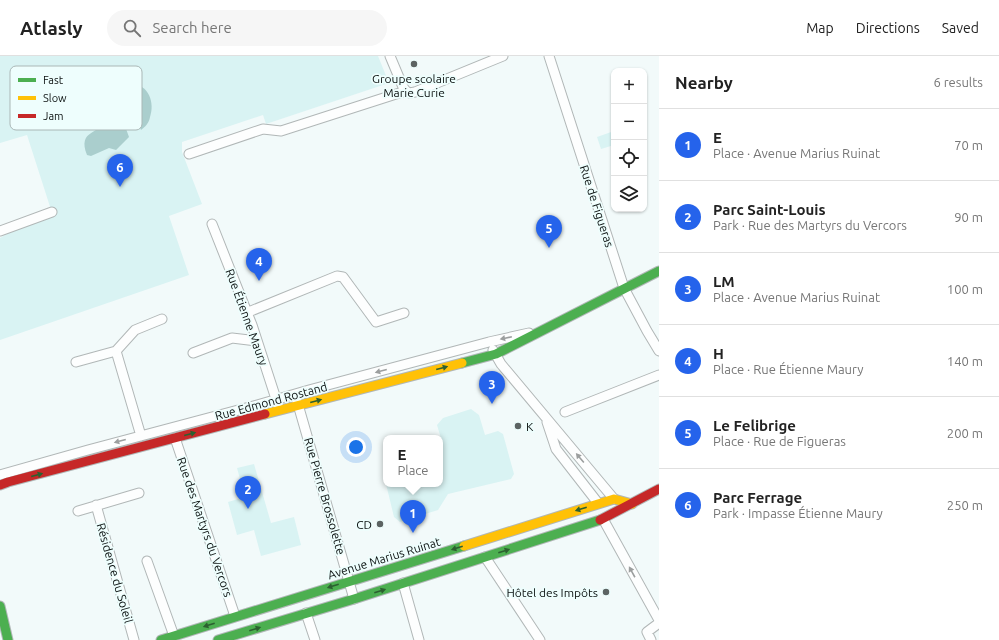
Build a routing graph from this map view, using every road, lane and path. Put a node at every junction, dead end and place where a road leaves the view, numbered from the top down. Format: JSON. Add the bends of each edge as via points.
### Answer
{"nodes":[{"id":1,"x":390,"y":56,"type":"edge"},
{"id":2,"x":503,"y":56,"type":"edge"},
{"id":3,"x":549,"y":56,"type":"edge"},
{"id":4,"x":406,"y":92,"type":"junction"},
{"id":5,"x":189,"y":154,"type":"dead end"},
{"id":6,"x":52,"y":212,"type":"dead end"},
{"id":7,"x":212,"y":224,"type":"dead end"},
{"id":8,"x":0,"y":231,"type":"edge"},
{"id":9,"x":659,"y":271,"type":"edge"},
{"id":10,"x":624,"y":288,"type":"junction"},
{"id":11,"x":246,"y":313,"type":"junction"},
{"id":12,"x":404,"y":313,"type":"dead end"},
{"id":13,"x":162,"y":319,"type":"dead end"},
{"id":14,"x":544,"y":330,"type":"junction"},
{"id":15,"x":257,"y":341,"type":"junction"},
{"id":16,"x":489,"y":342,"type":"junction"},
{"id":17,"x":116,"y":351,"type":"junction"},
{"id":18,"x":659,"y":351,"type":"edge"},
{"id":19,"x":193,"y":353,"type":"dead end"},
{"id":20,"x":496,"y":354,"type":"junction"},
{"id":21,"x":76,"y":362,"type":"dead end"},
{"id":22,"x":659,"y":375,"type":"edge"},
{"id":23,"x":295,"y":394,"type":"junction"},
{"id":24,"x":276,"y":399,"type":"junction"},
{"id":25,"x":299,"y":406,"type":"junction"},
{"id":26,"x":280,"y":411,"type":"junction"},
{"id":27,"x":565,"y":412,"type":"dead end"},
{"id":28,"x":546,"y":417,"type":"junction"},
{"id":29,"x":141,"y":436,"type":"junction"},
{"id":30,"x":175,"y":438,"type":"junction"},
{"id":31,"x":0,"y":476,"type":"edge"},
{"id":32,"x":0,"y":485,"type":"edge"},
{"id":33,"x":659,"y":489,"type":"edge"},
{"id":34,"x":139,"y":493,"type":"dead end"},
{"id":35,"x":614,"y":498,"type":"junction"},
{"id":36,"x":598,"y":503,"type":"junction"},
{"id":37,"x":632,"y":504,"type":"junction"},
{"id":38,"x":96,"y":505,"type":"junction"},
{"id":39,"x":78,"y":511,"type":"dead end"},
{"id":40,"x":603,"y":519,"type":"junction"},
{"id":41,"x":485,"y":557,"type":"junction"},
{"id":42,"x":147,"y":561,"type":"dead end"},
{"id":43,"x":349,"y":582,"type":"junction"},
{"id":44,"x":403,"y":583,"type":"junction"},
{"id":45,"x":354,"y":599,"type":"junction"},
{"id":46,"x":0,"y":606,"type":"edge"},
{"id":47,"x":306,"y":613,"type":"junction"},
{"id":48,"x":235,"y":616,"type":"junction"},
{"id":49,"x":659,"y":621,"type":"edge"},
{"id":50,"x":174,"y":636,"type":"junction"},
{"id":51,"x":8,"y":640,"type":"edge"},
{"id":52,"x":134,"y":640,"type":"edge"},
{"id":53,"x":161,"y":640,"type":"edge"},
{"id":54,"x":218,"y":640,"type":"edge"},
{"id":55,"x":315,"y":640,"type":"edge"},
{"id":56,"x":419,"y":640,"type":"edge"},
{"id":57,"x":540,"y":640,"type":"edge"},
{"id":58,"x":651,"y":640,"type":"edge"}],
"edges":[{"from":1,"to":4,"type":"street"},
{"from":2,"to":4,"type":"street","via":[[416,92]]},
{"from":3,"to":10,"type":"street","name":"Rue de Figueras"},
{"from":4,"to":5,"type":"street","via":[[281,132],[263,128]]},
{"from":6,"to":8,"type":"street"},
{"from":7,"to":11,"type":"street","name":"Rue Étienne Maury"},
{"from":9,"to":10,"type":"street","name":"Rue Edmond Rostand"},
{"from":10,"to":14,"type":"street","name":"Rue Edmond Rostand"},
{"from":10,"to":18,"type":"street","name":"Rue de Figueras"},
{"from":11,"to":12,"type":"street","via":[[337,276],[343,277],[376,322]]},
{"from":11,"to":15,"type":"street","name":"Rue Étienne Maury"},
{"from":13,"to":17,"type":"street","via":[[135,330]]},
{"from":14,"to":16,"type":"street","name":"Rue Edmond Rostand","one_way":true},
{"from":14,"to":20,"type":"street","name":"Rue Edmond Rostand"},
{"from":15,"to":19,"type":"street","via":[[232,338]]},
{"from":15,"to":24,"type":"street","name":"Rue Étienne Maury"},
{"from":16,"to":20,"type":"street"},
{"from":16,"to":23,"type":"street","name":"Rue Edmond Rostand","one_way":true},
{"from":17,"to":21,"type":"street"},
{"from":17,"to":29,"type":"street"},
{"from":25,"to":20,"type":"street","name":"Rue Edmond Rostand","one_way":true},
{"from":20,"to":28,"type":"street","via":[[501,364]]},
{"from":22,"to":27,"type":"street"},
{"from":23,"to":24,"type":"street","name":"Rue Edmond Rostand"},
{"from":23,"to":25,"type":"street","name":"Rue Pierre Brossolette"},
{"from":24,"to":26,"type":"street","name":"Rue Étienne Maury"},
{"from":24,"to":29,"type":"street","name":"Rue Edmond Rostand"},
{"from":25,"to":26,"type":"street","name":"Rue Edmond Rostand"},
{"from":25,"to":43,"type":"street","name":"Rue Pierre Brossolette"},
{"from":30,"to":26,"type":"street","name":"Rue Edmond Rostand","one_way":true},
{"from":35,"to":28,"type":"street","one_way":true},
{"from":28,"to":36,"type":"street","via":[[556,449]]},
{"from":29,"to":31,"type":"street","name":"Rue Edmond Rostand","one_way":true},
{"from":32,"to":30,"type":"street","name":"Rue Edmond Rostand","one_way":true},
{"from":30,"to":48,"type":"street","name":"Rue des Martyrs du Vercors"},
{"from":33,"to":37,"type":"street"},
{"from":34,"to":38,"type":"street"},
{"from":35,"to":36,"type":"street","name":"Avenue Marius Ruinat"},
{"from":35,"to":37,"type":"street"},
{"from":36,"to":43,"type":"street","name":"Avenue Marius Ruinat","one_way":true},
{"from":37,"to":40,"type":"street"},
{"from":38,"to":39,"type":"street"},
{"from":38,"to":52,"type":"street","name":"Résidence du Soleil"},
{"from":41,"to":40,"type":"street","one_way":true},
{"from":49,"to":40,"type":"street","one_way":true},
{"from":41,"to":44,"type":"street"},
{"from":41,"to":57,"type":"street"},
{"from":42,"to":50,"type":"street"},
{"from":43,"to":45,"type":"street","name":"Rue Pierre Brossolette"},
{"from":43,"to":48,"type":"street","name":"Avenue Marius Ruinat","one_way":true},
{"from":45,"to":44,"type":"street","one_way":true},
{"from":44,"to":56,"type":"street"},
{"from":45,"to":47,"type":"street"},
{"from":46,"to":51,"type":"street"},
{"from":54,"to":47,"type":"street","one_way":true},
{"from":47,"to":55,"type":"street"},
{"from":48,"to":50,"type":"street","name":"Avenue Marius Ruinat","one_way":true},
{"from":49,"to":58,"type":"street","via":[[647,632]]},
{"from":50,"to":53,"type":"street","name":"Avenue Marius Ruinat"}]}
